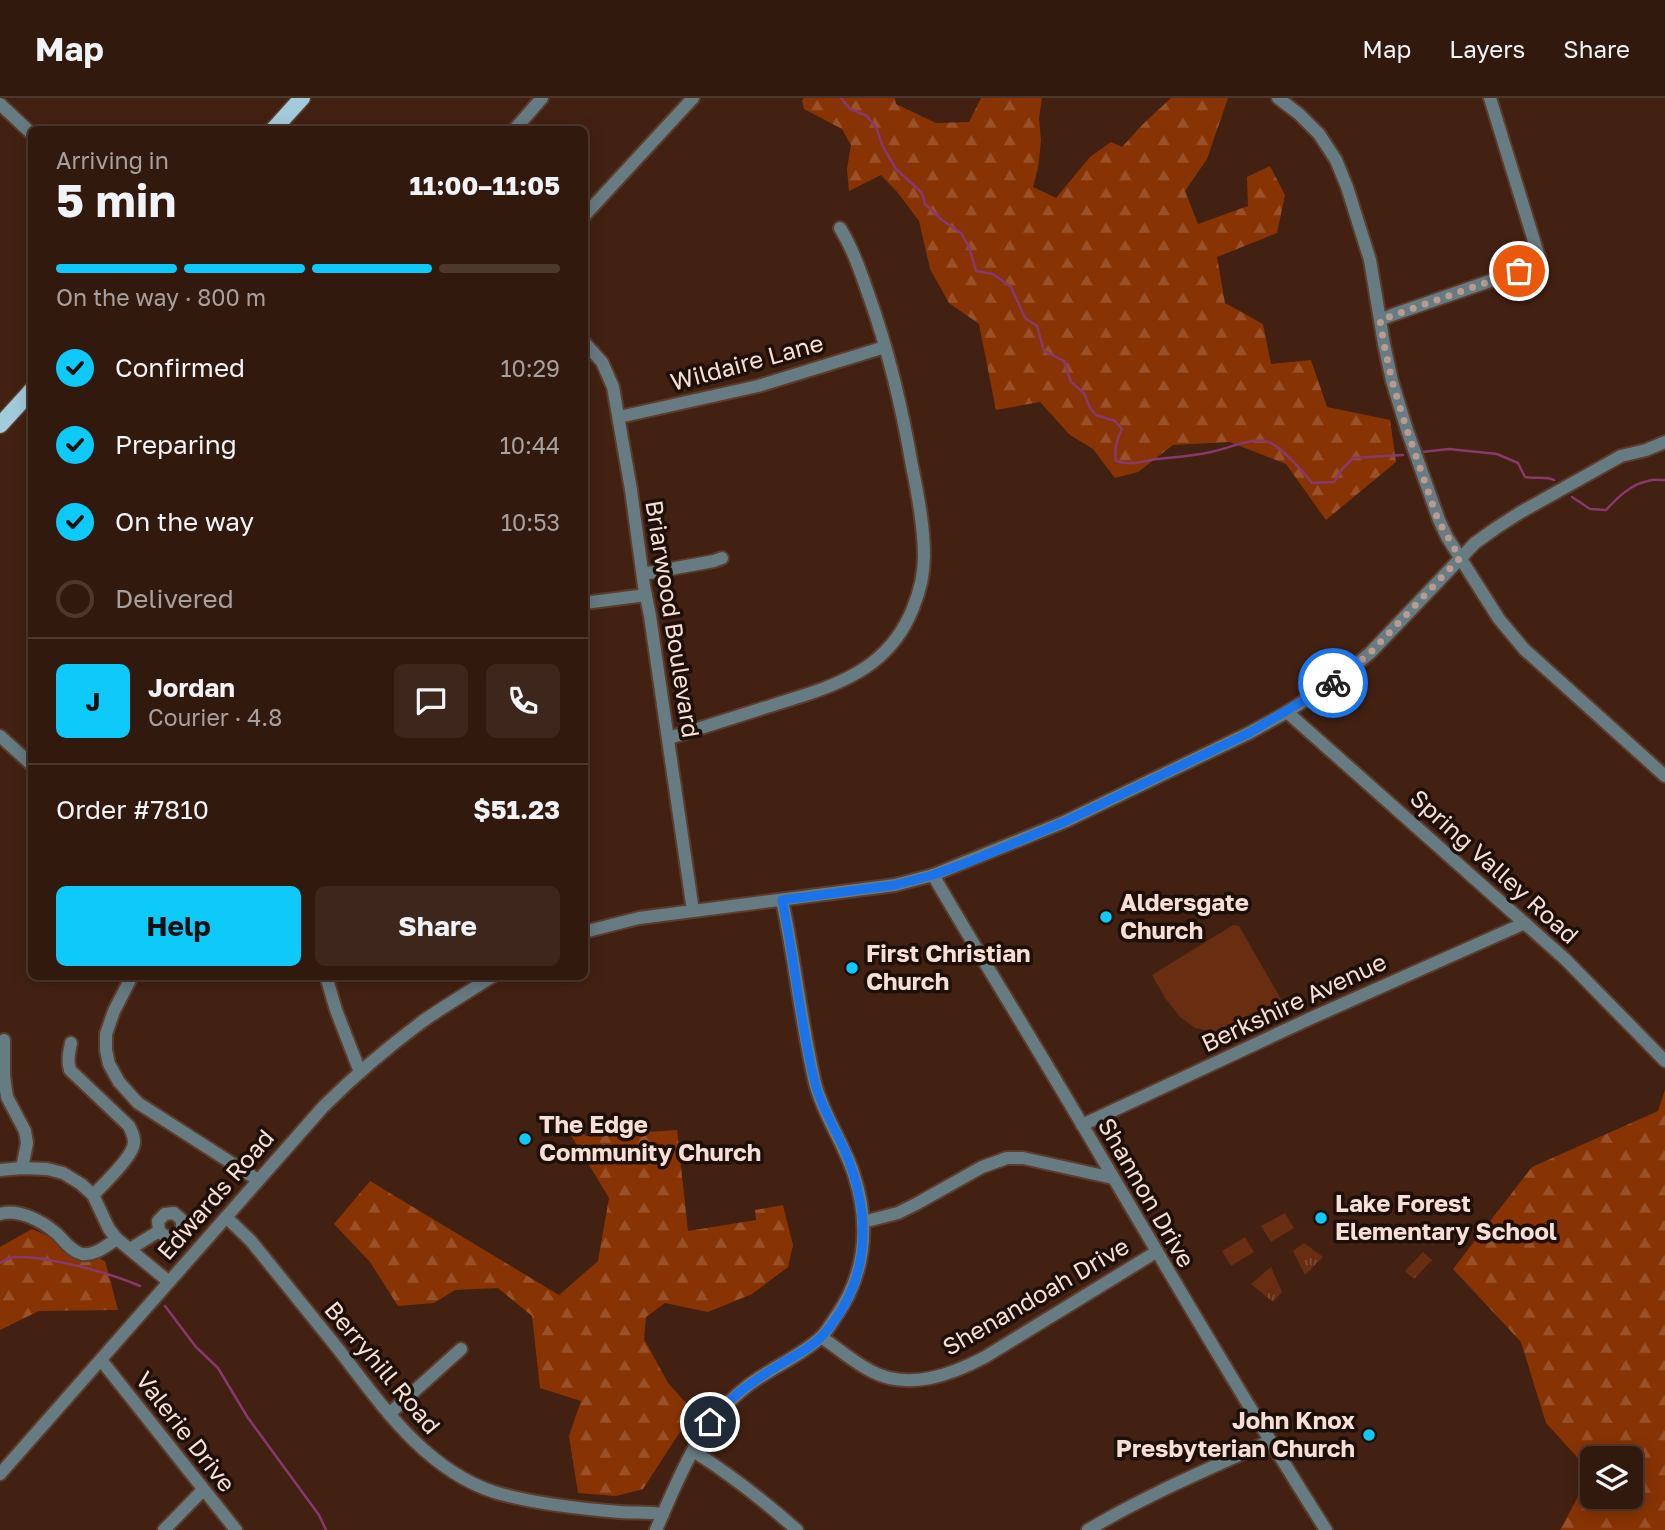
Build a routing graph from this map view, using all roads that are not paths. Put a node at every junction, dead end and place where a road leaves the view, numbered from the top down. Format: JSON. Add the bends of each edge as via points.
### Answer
{"nodes":[{"id":1,"x":302,"y":98,"type":"edge"},
{"id":2,"x":542,"y":98,"type":"edge"},
{"id":3,"x":694,"y":98,"type":"edge"},
{"id":4,"x":1278,"y":98,"type":"edge"},
{"id":5,"x":1490,"y":98,"type":"edge"},
{"id":6,"x":0,"y":104,"type":"edge"},
{"id":7,"x":277,"y":126,"type":"edge"},
{"id":8,"x":518,"y":126,"type":"edge"},
{"id":9,"x":28,"y":130,"type":"edge"},
{"id":10,"x":588,"y":212,"type":"edge"},
{"id":11,"x":840,"y":228,"type":"dead end"},
{"id":12,"x":1380,"y":320,"type":"junction"},
{"id":13,"x":588,"y":346,"type":"edge"},
{"id":14,"x":885,"y":347,"type":"junction"},
{"id":15,"x":28,"y":394,"type":"edge"},
{"id":16,"x":619,"y":416,"type":"junction"},
{"id":17,"x":0,"y":425,"type":"edge"},
{"id":18,"x":1665,"y":442,"type":"edge"},
{"id":19,"x":1665,"y":449,"type":"edge"},
{"id":20,"x":1646,"y":450,"type":"junction"},
{"id":21,"x":722,"y":558,"type":"dead end"},
{"id":22,"x":1460,"y":558,"type":"junction"},
{"id":23,"x":643,"y":574,"type":"junction"},
{"id":24,"x":646,"y":595,"type":"junction"},
{"id":25,"x":588,"y":602,"type":"edge"},
{"id":26,"x":1287,"y":712,"type":"junction"},
{"id":27,"x":0,"y":736,"type":"edge"},
{"id":28,"x":669,"y":738,"type":"junction"},
{"id":29,"x":28,"y":761,"type":"edge"},
{"id":30,"x":1665,"y":776,"type":"edge"},
{"id":31,"x":933,"y":875,"type":"junction"},
{"id":32,"x":782,"y":900,"type":"junction"},
{"id":33,"x":693,"y":911,"type":"junction"},
{"id":34,"x":1525,"y":923,"type":"junction"},
{"id":35,"x":588,"y":931,"type":"edge"},
{"id":36,"x":129,"y":980,"type":"edge"},
{"id":37,"x":327,"y":980,"type":"edge"},
{"id":38,"x":487,"y":980,"type":"edge"},
{"id":39,"x":4,"y":1040,"type":"dead end"},
{"id":40,"x":71,"y":1043,"type":"dead end"},
{"id":41,"x":1665,"y":1061,"type":"edge"},
{"id":42,"x":360,"y":1072,"type":"junction"},
{"id":43,"x":3,"y":1097,"type":"edge"},
{"id":44,"x":1082,"y":1125,"type":"junction"},
{"id":45,"x":22,"y":1168,"type":"junction"},
{"id":46,"x":0,"y":1170,"type":"edge"},
{"id":47,"x":1113,"y":1178,"type":"junction"},
{"id":48,"x":258,"y":1180,"type":"junction"},
{"id":49,"x":93,"y":1195,"type":"junction"},
{"id":50,"x":0,"y":1214,"type":"edge"},
{"id":51,"x":226,"y":1216,"type":"junction"},
{"id":52,"x":863,"y":1222,"type":"junction"},
{"id":53,"x":159,"y":1231,"type":"dead end"},
{"id":54,"x":117,"y":1239,"type":"junction"},
{"id":55,"x":130,"y":1249,"type":"junction"},
{"id":56,"x":1156,"y":1252,"type":"junction"},
{"id":57,"x":168,"y":1282,"type":"junction"},
{"id":58,"x":821,"y":1338,"type":"junction"},
{"id":59,"x":461,"y":1349,"type":"dead end"},
{"id":60,"x":101,"y":1360,"type":"junction"},
{"id":61,"x":389,"y":1414,"type":"junction"},
{"id":62,"x":1270,"y":1441,"type":"junction"},
{"id":63,"x":693,"y":1451,"type":"junction"},
{"id":64,"x":0,"y":1474,"type":"edge"},
{"id":65,"x":203,"y":1490,"type":"junction"},
{"id":66,"x":663,"y":1514,"type":"junction"},
{"id":67,"x":164,"y":1530,"type":"edge"},
{"id":68,"x":236,"y":1530,"type":"edge"},
{"id":69,"x":656,"y":1530,"type":"edge"},
{"id":70,"x":797,"y":1530,"type":"edge"},
{"id":71,"x":1088,"y":1530,"type":"edge"},
{"id":72,"x":1326,"y":1530,"type":"edge"}],
"edges":[{"from":1,"to":7,"type":"main road"},
{"from":2,"to":8,"type":"street"},
{"from":3,"to":10,"type":"street"},
{"from":4,"to":12,"type":"street","via":[[1310,124],[1336,160],[1370,260]]},
{"from":5,"to":12,"type":"street","via":[[1539,257],[1519,271]]},
{"from":6,"to":9,"type":"street"},
{"from":11,"to":14,"type":"street"},
{"from":12,"to":22,"type":"street","via":[[1407,430],[1438,520]]},
{"from":13,"to":16,"type":"street","name":"Briarwood Boulevard","via":[[610,378]]},
{"from":14,"to":16,"type":"street","name":"Wildaire Lane","via":[[758,386]]},
{"from":14,"to":28,"type":"street","via":[[902,408],[923,542],[921,583],[900,634],[879,658],[846,680]]},
{"from":15,"to":17,"type":"main road"},
{"from":16,"to":23,"type":"street","name":"Briarwood Boulevard"},
{"from":18,"to":20,"type":"street"},
{"from":19,"to":20,"type":"street"},
{"from":20,"to":22,"type":"street","via":[[1621,456],[1521,512]]},
{"from":21,"to":23,"type":"street"},
{"from":22,"to":26,"type":"street","via":[[1370,653]]},
{"from":22,"to":30,"type":"street","via":[[1524,649]]},
{"from":23,"to":24,"type":"street","name":"Briarwood Boulevard"},
{"from":24,"to":25,"type":"street"},
{"from":24,"to":28,"type":"street","name":"Briarwood Boulevard"},
{"from":26,"to":31,"type":"street","via":[[1064,822]]},
{"from":26,"to":34,"type":"street","name":"Spring Valley Road"},
{"from":27,"to":29,"type":"street"},
{"from":28,"to":33,"type":"street","name":"Briarwood Boulevard"},
{"from":31,"to":32,"type":"street","via":[[869,890]]},
{"from":31,"to":44,"type":"street","name":"Shannon Drive"},
{"from":32,"to":33,"type":"street"},
{"from":32,"to":52,"type":"street","via":[[815,1081],[854,1175]]},
{"from":33,"to":35,"type":"street"},
{"from":34,"to":41,"type":"street","name":"Spring Valley Road"},
{"from":34,"to":44,"type":"street","name":"Berkshire Avenue"},
{"from":36,"to":48,"type":"street","via":[[106,1034],[106,1050],[119,1082],[138,1102]]},
{"from":37,"to":42,"type":"street"},
{"from":38,"to":42,"type":"street","name":"Edwards Road","via":[[423,1021]]},
{"from":39,"to":43,"type":"street"},
{"from":40,"to":49,"type":"street","via":[[70,1070],[133,1133],[133,1148]]},
{"from":42,"to":48,"type":"street","name":"Edwards Road"},
{"from":43,"to":45,"type":"street","via":[[24,1131],[27,1143]]},
{"from":44,"to":47,"type":"street","name":"Shannon Drive"},
{"from":45,"to":46,"type":"street"},
{"from":45,"to":49,"type":"street","via":[[63,1173]]},
{"from":47,"to":52,"type":"street","via":[[1007,1157],[898,1213]]},
{"from":47,"to":56,"type":"street","name":"Shannon Drive"},
{"from":48,"to":51,"type":"street","name":"Edwards Road"},
{"from":49,"to":54,"type":"street"},
{"from":50,"to":54,"type":"street","via":[[32,1218],[82,1254],[98,1251]]},
{"from":51,"to":57,"type":"street","name":"Edwards Road"},
{"from":51,"to":61,"type":"street","name":"Berryhill Road"},
{"from":52,"to":58,"type":"street","via":[[856,1278]]},
{"from":53,"to":55,"type":"street"},
{"from":54,"to":55,"type":"street"},
{"from":55,"to":57,"type":"street"},
{"from":56,"to":58,"type":"street","name":"Shenandoah Drive","via":[[985,1357],[943,1375],[909,1380],[883,1376]]},
{"from":56,"to":62,"type":"street","name":"Shannon Drive"},
{"from":57,"to":60,"type":"street","name":"Edwards Road"},
{"from":58,"to":63,"type":"street","via":[[731,1400],[710,1422]]},
{"from":59,"to":61,"type":"street"},
{"from":60,"to":64,"type":"street","name":"Edwards Road"},
{"from":60,"to":65,"type":"street","name":"Valerie Drive"},
{"from":61,"to":66,"type":"street","name":"Berryhill Road","via":[[444,1467],[493,1491],[576,1507]]},
{"from":62,"to":71,"type":"street"},
{"from":62,"to":72,"type":"street","name":"Shannon Drive"},
{"from":63,"to":66,"type":"street"},
{"from":63,"to":70,"type":"street"},
{"from":65,"to":67,"type":"street"},
{"from":65,"to":68,"type":"street","name":"Valerie Drive"},
{"from":66,"to":69,"type":"street"}]}
